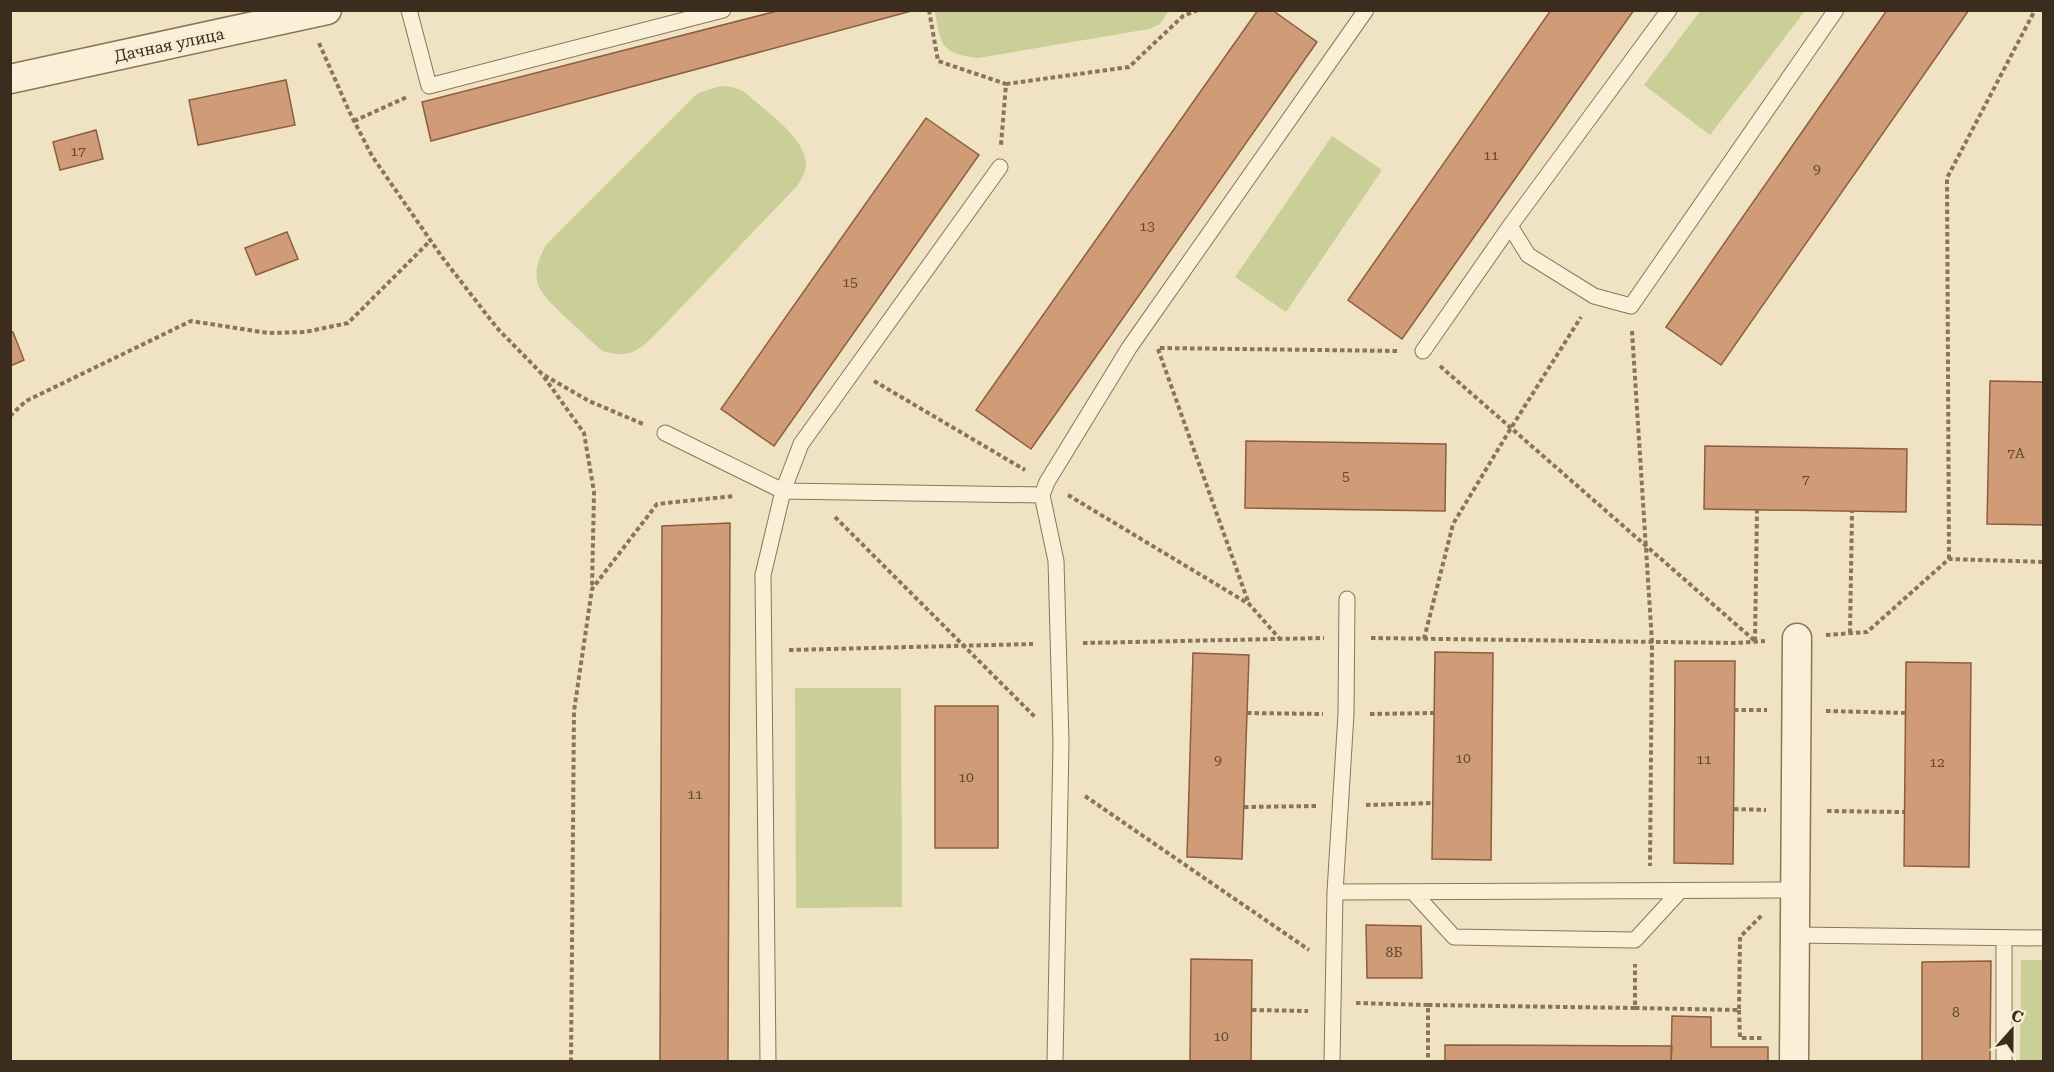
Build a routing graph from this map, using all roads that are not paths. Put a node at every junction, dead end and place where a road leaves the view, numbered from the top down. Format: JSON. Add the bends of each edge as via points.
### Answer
{"nodes":[{"id":1,"x":410,"y":10,"type":"edge"},
{"id":2,"x":723,"y":10,"type":"edge"},
{"id":3,"x":1366,"y":10,"type":"edge"},
{"id":4,"x":1669,"y":10,"type":"edge"},
{"id":5,"x":1836,"y":10,"type":"edge"},
{"id":6,"x":317,"y":13,"type":"edge"},
{"id":7,"x":10,"y":80,"type":"edge"},
{"id":8,"x":1000,"y":167,"type":"road end"},
{"id":9,"x":1510,"y":226,"type":"junction"},
{"id":10,"x":1423,"y":351,"type":"road end"},
{"id":11,"x":665,"y":433,"type":"road end"},
{"id":12,"x":1045,"y":489,"type":"junction"},
{"id":13,"x":783,"y":491,"type":"junction"},
{"id":14,"x":1347,"y":599,"type":"dead end"},
{"id":15,"x":1797,"y":638,"type":"road end"},
{"id":16,"x":1791,"y":890,"type":"junction"},
{"id":17,"x":1680,"y":891,"type":"junction"},
{"id":18,"x":1335,"y":892,"type":"junction"},
{"id":19,"x":1413,"y":892,"type":"junction"},
{"id":20,"x":1795,"y":935,"type":"junction"},
{"id":21,"x":2004,"y":938,"type":"junction"},
{"id":22,"x":2043,"y":938,"type":"edge"},
{"id":23,"x":768,"y":1062,"type":"edge"},
{"id":24,"x":1055,"y":1062,"type":"edge"},
{"id":25,"x":1332,"y":1062,"type":"edge"},
{"id":26,"x":1794,"y":1062,"type":"edge"},
{"id":27,"x":2004,"y":1062,"type":"edge"}],
"edges":[{"from":1,"to":2,"type":"lane","via":[[429,86]]},
{"from":3,"to":12,"type":"lane","via":[[1129,348]]},
{"from":4,"to":9,"type":"lane"},
{"from":5,"to":9,"type":"lane","via":[[1631,306],[1594,296],[1528,255]]},
{"from":6,"to":7,"type":"street","name":"Дачная улица"},
{"from":8,"to":13,"type":"lane","via":[[801,444]]},
{"from":9,"to":10,"type":"lane"},
{"from":11,"to":13,"type":"lane"},
{"from":12,"to":13,"type":"lane"},
{"from":12,"to":24,"type":"lane","via":[[1056,561],[1061,743]]},
{"from":13,"to":23,"type":"lane","via":[[763,575]]},
{"from":14,"to":18,"type":"lane"},
{"from":15,"to":16,"type":"street"},
{"from":16,"to":17,"type":"lane"},
{"from":16,"to":20,"type":"street"},
{"from":17,"to":19,"type":"lane"},
{"from":17,"to":19,"type":"lane","via":[[1635,940],[1454,937]]},
{"from":18,"to":19,"type":"lane"},
{"from":18,"to":25,"type":"lane"},
{"from":20,"to":21,"type":"lane"},
{"from":20,"to":26,"type":"street"},
{"from":21,"to":22,"type":"lane"},
{"from":21,"to":27,"type":"lane"}]}
